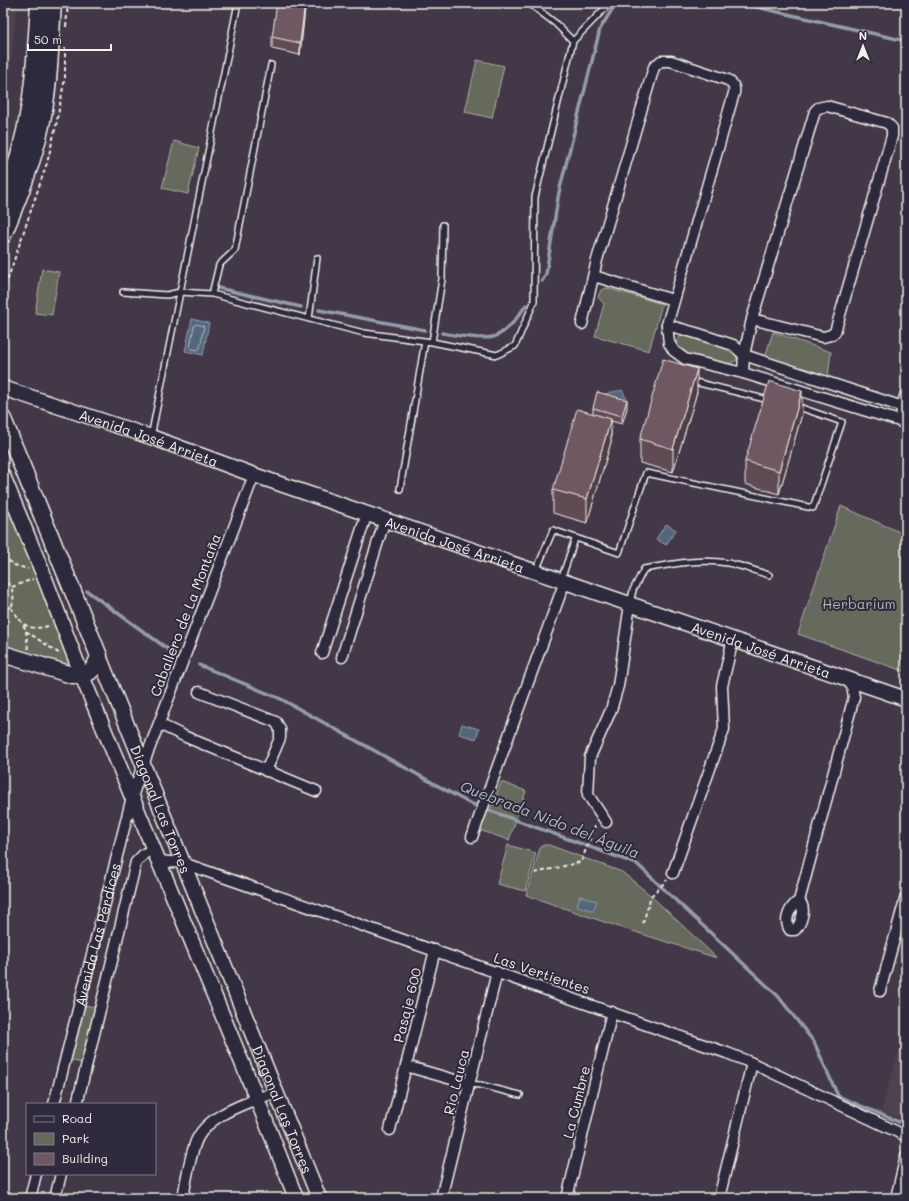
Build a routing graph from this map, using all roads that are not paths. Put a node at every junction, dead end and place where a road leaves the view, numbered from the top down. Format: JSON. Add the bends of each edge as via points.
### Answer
{"nodes":[{"id":1,"x":39,"y":3,"type":"edge"},
{"id":2,"x":53,"y":3,"type":"edge"},
{"id":3,"x":238,"y":3,"type":"edge"},
{"id":4,"x":529,"y":3,"type":"edge"},
{"id":5,"x":610,"y":3,"type":"edge"},
{"id":6,"x":573,"y":41,"type":"junction"},
{"id":7,"x":271,"y":65,"type":"dead end"},
{"id":8,"x":3,"y":201,"type":"edge"},
{"id":9,"x":443,"y":225,"type":"dead end"},
{"id":10,"x":3,"y":235,"type":"edge"},
{"id":11,"x":317,"y":258,"type":"dead end"},
{"id":12,"x":594,"y":276,"type":"junction"},
{"id":13,"x":123,"y":292,"type":"dead end"},
{"id":14,"x":180,"y":292,"type":"junction"},
{"id":15,"x":212,"y":294,"type":"junction"},
{"id":16,"x":674,"y":300,"type":"junction"},
{"id":17,"x":309,"y":319,"type":"junction"},
{"id":18,"x":752,"y":319,"type":"junction"},
{"id":19,"x":582,"y":324,"type":"dead end"},
{"id":20,"x":667,"y":325,"type":"junction"},
{"id":21,"x":425,"y":341,"type":"junction"},
{"id":22,"x":432,"y":342,"type":"junction"},
{"id":23,"x":744,"y":355,"type":"junction"},
{"id":24,"x":743,"y":373,"type":"junction"},
{"id":25,"x":686,"y":380,"type":"edge"},
{"id":26,"x":3,"y":388,"type":"edge"},
{"id":27,"x":906,"y":393,"type":"edge"},
{"id":28,"x":773,"y":400,"type":"edge"},
{"id":29,"x":787,"y":404,"type":"edge"},
{"id":30,"x":904,"y":408,"type":"edge"},
{"id":31,"x":3,"y":419,"type":"edge"},
{"id":32,"x":903,"y":423,"type":"edge"},
{"id":33,"x":151,"y":437,"type":"junction"},
{"id":34,"x":254,"y":475,"type":"junction"},
{"id":35,"x":3,"y":476,"type":"edge"},
{"id":36,"x":400,"y":489,"type":"dead end"},
{"id":37,"x":367,"y":513,"type":"junction"},
{"id":38,"x":385,"y":519,"type":"junction"},
{"id":39,"x":575,"y":539,"type":"junction"},
{"id":40,"x":536,"y":571,"type":"junction"},
{"id":41,"x":769,"y":575,"type":"dead end"},
{"id":42,"x":563,"y":581,"type":"junction"},
{"id":43,"x":630,"y":604,"type":"junction"},
{"id":44,"x":733,"y":639,"type":"junction"},
{"id":45,"x":322,"y":653,"type":"dead end"},
{"id":46,"x":3,"y":654,"type":"edge"},
{"id":47,"x":99,"y":656,"type":"junction"},
{"id":48,"x":342,"y":657,"type":"dead end"},
{"id":49,"x":82,"y":676,"type":"junction"},
{"id":50,"x":843,"y":677,"type":"junction"},
{"id":51,"x":877,"y":689,"type":"junction"},
{"id":52,"x":199,"y":692,"type":"dead end"},
{"id":53,"x":854,"y":697,"type":"junction"},
{"id":54,"x":906,"y":699,"type":"edge"},
{"id":55,"x":159,"y":724,"type":"junction"},
{"id":56,"x":143,"y":765,"type":"junction"},
{"id":57,"x":266,"y":771,"type":"junction"},
{"id":58,"x":316,"y":791,"type":"dead end"},
{"id":59,"x":132,"y":797,"type":"junction"},
{"id":60,"x":606,"y":822,"type":"dead end"},
{"id":61,"x":472,"y":837,"type":"dead end"},
{"id":62,"x":156,"y":855,"type":"junction"},
{"id":63,"x":183,"y":863,"type":"junction"},
{"id":64,"x":673,"y":873,"type":"dead end"},
{"id":65,"x":906,"y":896,"type":"edge"},
{"id":66,"x":799,"y":901,"type":"dead end"},
{"id":67,"x":435,"y":950,"type":"junction"},
{"id":68,"x":497,"y":972,"type":"junction"},
{"id":69,"x":880,"y":991,"type":"dead end"},
{"id":70,"x":612,"y":1012,"type":"junction"},
{"id":71,"x":752,"y":1063,"type":"junction"},
{"id":72,"x":406,"y":1066,"type":"junction"},
{"id":73,"x":470,"y":1084,"type":"junction"},
{"id":74,"x":276,"y":1092,"type":"junction"},
{"id":75,"x":520,"y":1095,"type":"dead end"},
{"id":76,"x":257,"y":1099,"type":"junction"},
{"id":77,"x":54,"y":1103,"type":"edge"},
{"id":78,"x":78,"y":1103,"type":"edge"},
{"id":79,"x":390,"y":1130,"type":"dead end"},
{"id":80,"x":906,"y":1136,"type":"edge"},
{"id":81,"x":906,"y":1156,"type":"edge"},
{"id":82,"x":36,"y":1175,"type":"edge"},
{"id":83,"x":61,"y":1175,"type":"edge"},
{"id":84,"x":30,"y":1198,"type":"edge"},
{"id":85,"x":55,"y":1198,"type":"edge"},
{"id":86,"x":182,"y":1198,"type":"edge"},
{"id":87,"x":296,"y":1198,"type":"edge"},
{"id":88,"x":319,"y":1198,"type":"edge"},
{"id":89,"x":441,"y":1198,"type":"edge"},
{"id":90,"x":567,"y":1198,"type":"edge"},
{"id":91,"x":719,"y":1198,"type":"edge"},
{"id":92,"x":896,"y":1198,"type":"edge"}],
"edges":[{"from":1,"to":8,"type":"main road","via":[[34,82],[28,122],[20,158]]},
{"from":2,"to":10,"type":"main road","via":[[48,82],[42,124],[31,164]]},
{"from":3,"to":14,"type":"lane"},
{"from":4,"to":6,"type":"lane"},
{"from":5,"to":6,"type":"lane"},
{"from":6,"to":22,"type":"lane","via":[[535,197],[534,302],[515,346],[497,355]]},
{"from":7,"to":15,"type":"lane","via":[[235,250],[219,265]]},
{"from":9,"to":22,"type":"lane","via":[[442,279]]},
{"from":11,"to":17,"type":"lane"},
{"from":12,"to":16,"type":"street"},
{"from":12,"to":16,"type":"street","via":[[654,67],[661,61],[671,61],[728,80],[735,88]]},
{"from":12,"to":19,"type":"street"},
{"from":13,"to":14,"type":"lane","via":[[167,295]]},
{"from":14,"to":15,"type":"lane"},
{"from":14,"to":33,"type":"lane"},
{"from":15,"to":17,"type":"lane"},
{"from":16,"to":20,"type":"street"},
{"from":17,"to":21,"type":"lane","via":[[364,333]]},
{"from":18,"to":18,"type":"street","via":[[823,337],[835,332],[892,136],[892,128],[888,123],[827,106],[815,111]]},
{"from":18,"to":23,"type":"street"},
{"from":20,"to":23,"type":"street","via":[[734,345]]},
{"from":20,"to":24,"type":"street","via":[[669,343],[674,351],[685,359]]},
{"from":21,"to":22,"type":"lane"},
{"from":21,"to":36,"type":"lane"},
{"from":23,"to":24,"type":"street"},
{"from":23,"to":30,"type":"street"},
{"from":24,"to":32,"type":"street"},
{"from":25,"to":28,"type":"lane"},
{"from":26,"to":33,"type":"main road","name":"Avenida José Arrieta"},
{"from":27,"to":30,"type":"street"},
{"from":29,"to":39,"type":"lane","via":[[842,422],[813,508],[646,473],[619,553]]},
{"from":30,"to":32,"type":"street"},
{"from":31,"to":47,"type":"main road","name":"Diagonal Las Torres"},
{"from":33,"to":34,"type":"main road","name":"Avenida José Arrieta"},
{"from":34,"to":37,"type":"main road","name":"Avenida José Arrieta"},
{"from":34,"to":55,"type":"street","name":"Caballero de La Montaña"},
{"from":35,"to":49,"type":"main road","name":"Diagonal Las Torres"},
{"from":37,"to":38,"type":"main road","name":"Avenida José Arrieta"},
{"from":37,"to":45,"type":"street"},
{"from":38,"to":40,"type":"main road","name":"Avenida José Arrieta"},
{"from":38,"to":48,"type":"street"},
{"from":39,"to":40,"type":"lane","via":[[553,530]]},
{"from":39,"to":42,"type":"lane"},
{"from":40,"to":42,"type":"main road","name":"Avenida José Arrieta"},
{"from":41,"to":43,"type":"lane","via":[[727,563],[703,561],[644,569],[633,590]]},
{"from":42,"to":43,"type":"main road","name":"Avenida José Arrieta"},
{"from":42,"to":61,"type":"street"},
{"from":43,"to":44,"type":"main road","name":"Avenida José Arrieta"},
{"from":43,"to":60,"type":"street","via":[[618,686],[611,710],[590,757],[588,795]]},
{"from":44,"to":50,"type":"main road","name":"Avenida José Arrieta"},
{"from":44,"to":64,"type":"street","via":[[722,686],[724,729]]},
{"from":46,"to":49,"type":"main road"},
{"from":47,"to":49,"type":"main road","via":[[94,668]]},
{"from":47,"to":56,"type":"main road","name":"Diagonal Las Torres"},
{"from":49,"to":59,"type":"main road","name":"Diagonal Las Torres"},
{"from":50,"to":51,"type":"main road","name":"Avenida José Arrieta"},
{"from":50,"to":53,"type":"street","via":[[852,686]]},
{"from":51,"to":53,"type":"street","via":[[862,690]]},
{"from":51,"to":54,"type":"main road","name":"Avenida José Arrieta"},
{"from":52,"to":57,"type":"street","via":[[276,722],[280,729],[280,738]]},
{"from":53,"to":66,"type":"street"},
{"from":55,"to":56,"type":"street","name":"Caballero de La Montaña"},
{"from":55,"to":57,"type":"street"},
{"from":56,"to":59,"type":"street","name":"Avenida Las Perdices"},
{"from":56,"to":63,"type":"main road","name":"Diagonal Las Torres"},
{"from":57,"to":58,"type":"street"},
{"from":59,"to":62,"type":"main road","name":"Diagonal Las Torres"},
{"from":59,"to":77,"type":"street","name":"Avenida Las Perdices"},
{"from":62,"to":63,"type":"street","name":"Las Vertientes"},
{"from":62,"to":76,"type":"main road","name":"Diagonal Las Torres"},
{"from":62,"to":78,"type":"street","name":"Avenida Las Perdices","via":[[144,854],[136,862]]},
{"from":63,"to":67,"type":"street","name":"Las Vertientes"},
{"from":63,"to":74,"type":"main road","name":"Diagonal Las Torres"},
{"from":65,"to":69,"type":"street"},
{"from":67,"to":68,"type":"street","name":"Las Vertientes"},
{"from":67,"to":72,"type":"street","name":"Pasaje 600"},
{"from":68,"to":70,"type":"street","name":"Las Vertientes"},
{"from":68,"to":73,"type":"street","name":"Río Lauca"},
{"from":70,"to":71,"type":"street","name":"Las Vertientes"},
{"from":70,"to":90,"type":"street","name":"La Cumbre"},
{"from":71,"to":80,"type":"street","name":"Las Vertientes"},
{"from":71,"to":91,"type":"street"},
{"from":72,"to":73,"type":"street"},
{"from":72,"to":79,"type":"street","name":"Pasaje 600"},
{"from":73,"to":75,"type":"lane"},
{"from":73,"to":89,"type":"street","name":"Río Lauca"},
{"from":74,"to":76,"type":"street"},
{"from":74,"to":88,"type":"main road","name":"Diagonal Las Torres"},
{"from":76,"to":86,"type":"street","via":[[216,1119],[200,1132]]},
{"from":76,"to":87,"type":"main road","name":"Diagonal Las Torres"},
{"from":81,"to":92,"type":"street"},
{"from":82,"to":84,"type":"street"},
{"from":83,"to":85,"type":"street"}]}
